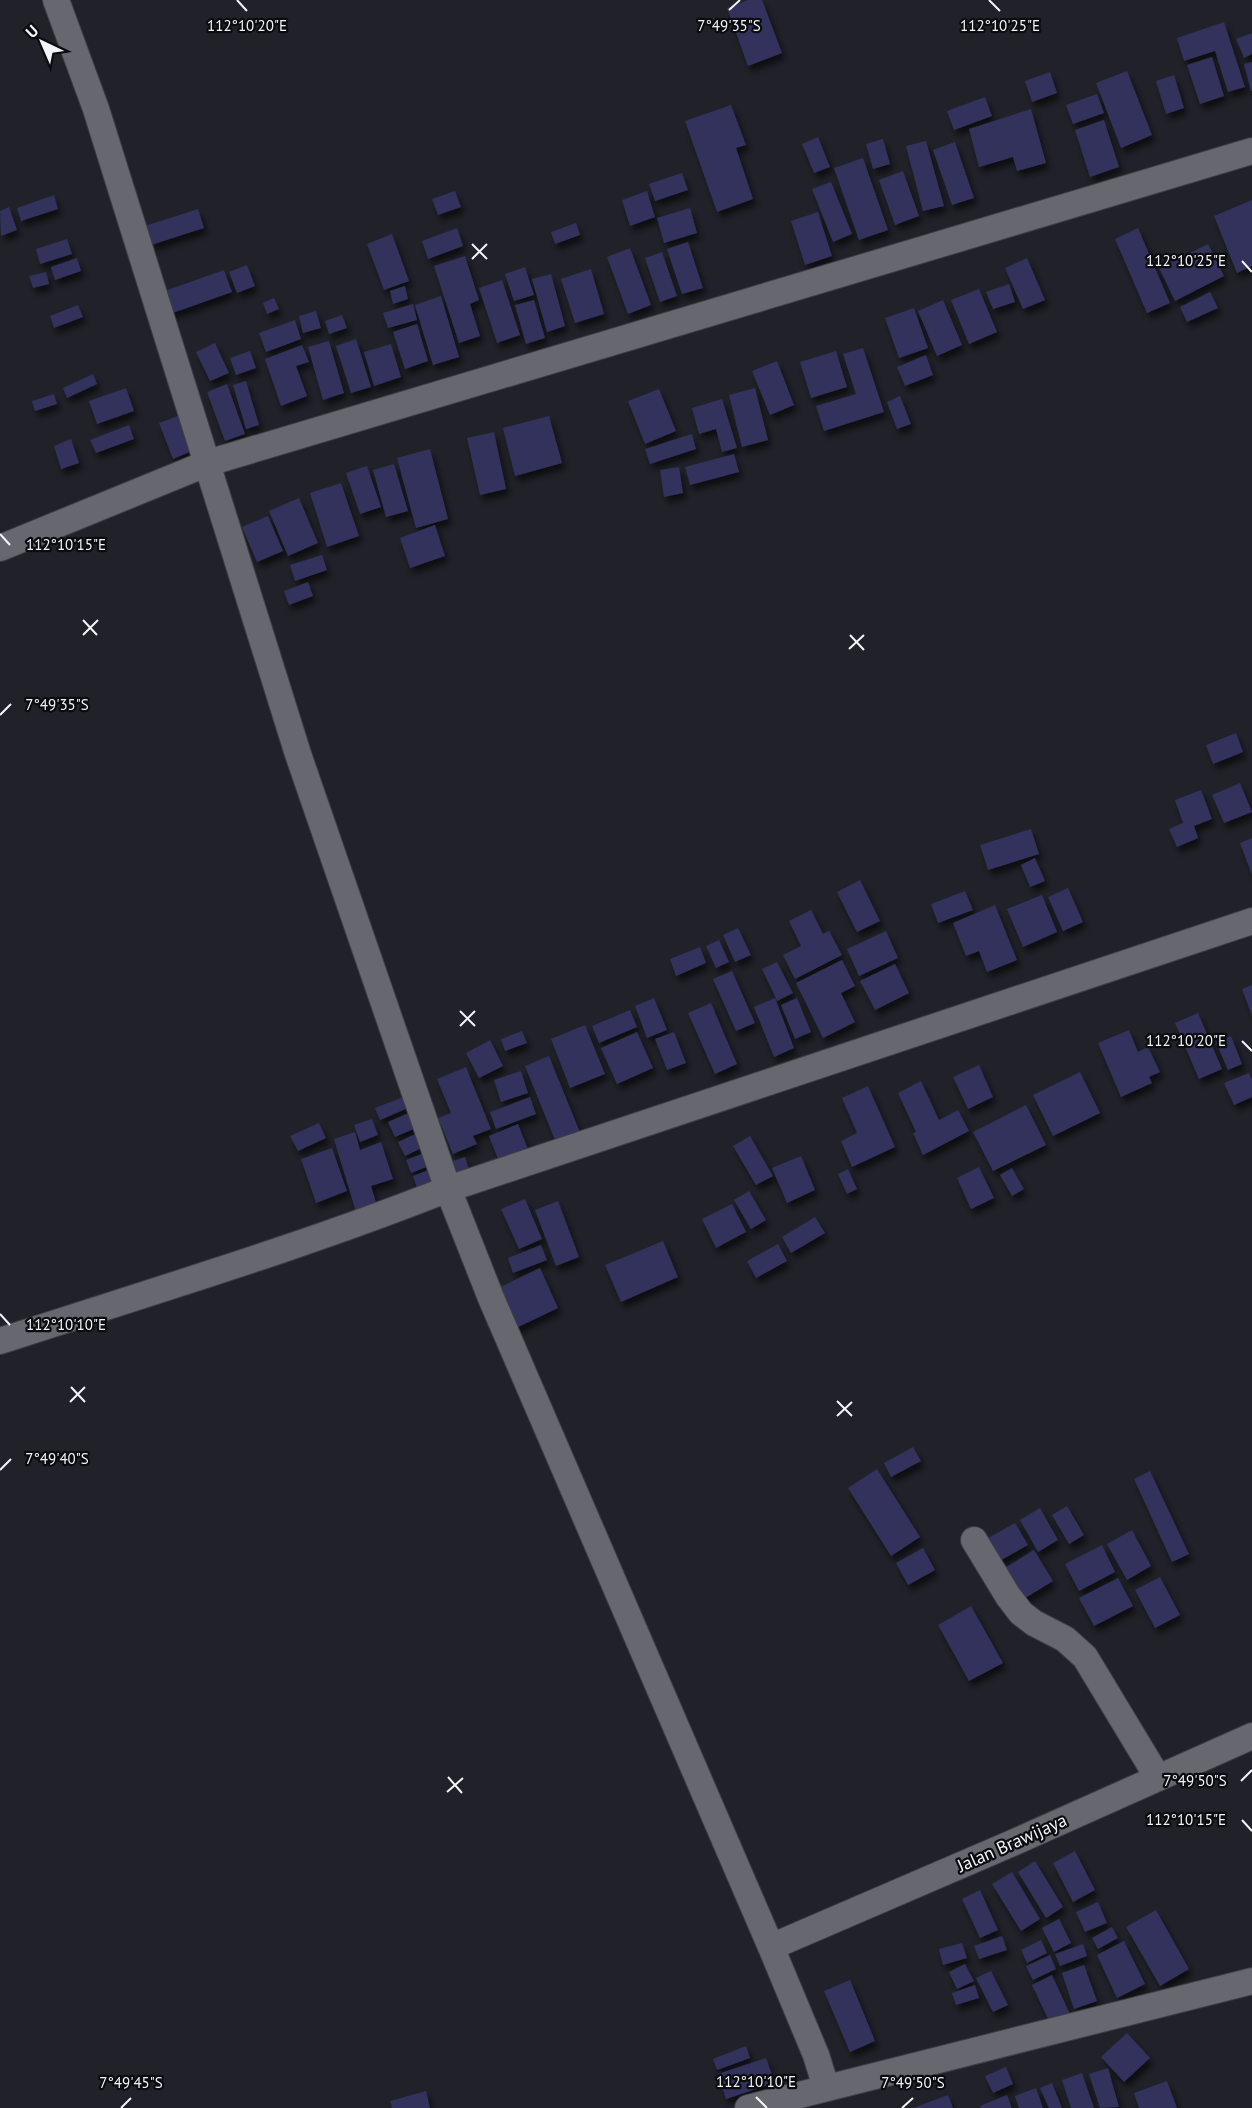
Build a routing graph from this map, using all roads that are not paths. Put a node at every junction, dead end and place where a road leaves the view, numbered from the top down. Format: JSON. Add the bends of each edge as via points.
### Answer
{"nodes":[{"id":1,"x":56,"y":0,"type":"edge"},
{"id":2,"x":1252,"y":151,"type":"edge"},
{"id":3,"x":208,"y":463,"type":"junction"},
{"id":4,"x":0,"y":548,"type":"edge"},
{"id":5,"x":1252,"y":921,"type":"edge"},
{"id":6,"x":448,"y":1189,"type":"junction"},
{"id":7,"x":0,"y":1341,"type":"edge"},
{"id":8,"x":974,"y":1540,"type":"dead end"},
{"id":9,"x":1252,"y":1736,"type":"edge"},
{"id":10,"x":1158,"y":1778,"type":"junction"},
{"id":11,"x":771,"y":1947,"type":"junction"},
{"id":12,"x":1252,"y":1981,"type":"edge"},
{"id":13,"x":826,"y":2087,"type":"junction"},
{"id":14,"x":748,"y":2108,"type":"edge"}],
"edges":[{"from":1,"to":3,"type":"street","via":[[96,109]]},
{"from":2,"to":3,"type":"street"},
{"from":3,"to":4,"type":"street"},
{"from":3,"to":6,"type":"street","via":[[298,754]]},
{"from":5,"to":6,"type":"street"},
{"from":6,"to":7,"type":"street","via":[[393,1211]]},
{"from":6,"to":11,"type":"street"},
{"from":8,"to":10,"type":"street","via":[[1021,1613],[1065,1639],[1085,1657]]},
{"from":9,"to":10,"type":"street","name":"Jalan Brawijaya"},
{"from":10,"to":11,"type":"street","name":"Jalan Brawijaya"},
{"from":11,"to":13,"type":"street"},
{"from":12,"to":13,"type":"street"},
{"from":13,"to":14,"type":"street"}]}
